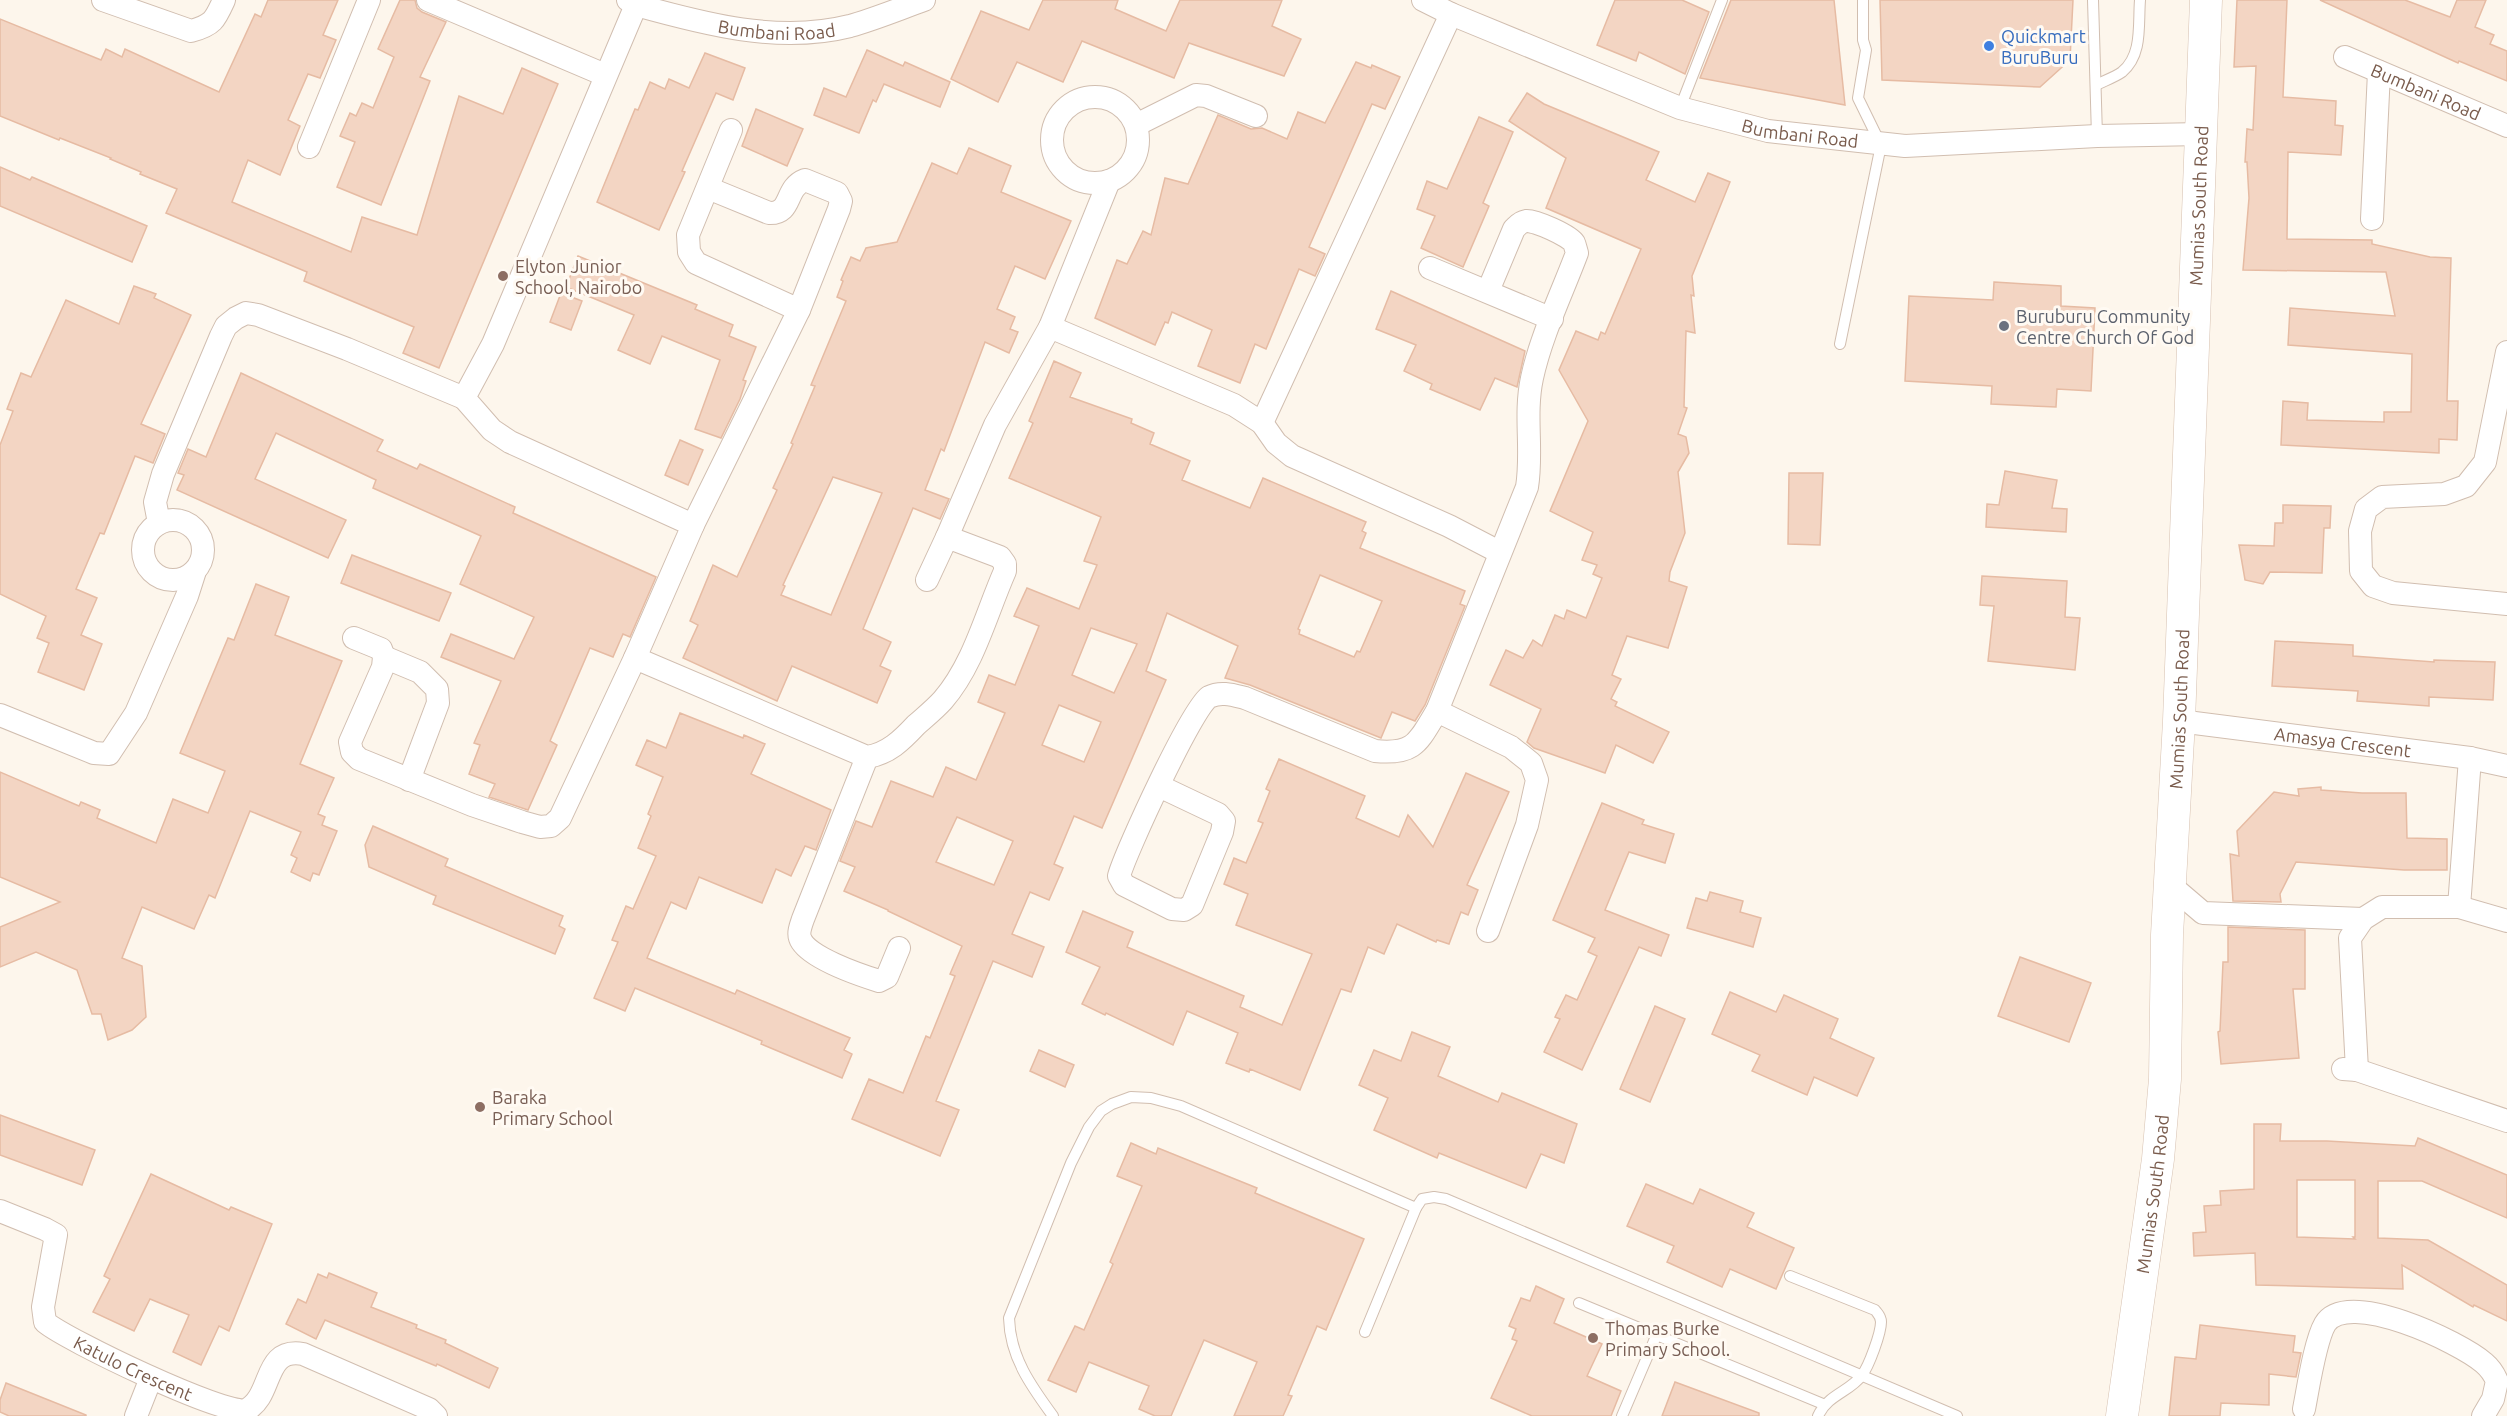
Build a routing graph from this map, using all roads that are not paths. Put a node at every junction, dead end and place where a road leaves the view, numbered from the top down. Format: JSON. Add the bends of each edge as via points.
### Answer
{"nodes":[{"id":1,"x":103,"y":0,"type":"edge"},
{"id":2,"x":224,"y":0,"type":"edge"},
{"id":3,"x":369,"y":0,"type":"edge"},
{"id":4,"x":428,"y":0,"type":"edge"},
{"id":5,"x":924,"y":0,"type":"edge"},
{"id":6,"x":1423,"y":0,"type":"edge"},
{"id":7,"x":1722,"y":0,"type":"edge"},
{"id":8,"x":1863,"y":0,"type":"edge"},
{"id":9,"x":2093,"y":0,"type":"edge"},
{"id":10,"x":2140,"y":0,"type":"edge"},
{"id":11,"x":2206,"y":0,"type":"edge"},
{"id":12,"x":632,"y":2,"type":"edge"},
{"id":13,"x":1451,"y":14,"type":"junction"},
{"id":14,"x":2345,"y":57,"type":"dead end"},
{"id":15,"x":2379,"y":72,"type":"junction"},
{"id":16,"x":605,"y":75,"type":"junction"},
{"id":17,"x":2096,"y":85,"type":"junction"},
{"id":18,"x":1680,"y":108,"type":"junction"},
{"id":19,"x":1256,"y":116,"type":"dead end"},
{"id":20,"x":1136,"y":125,"type":"junction"},
{"id":21,"x":2507,"y":126,"type":"edge"},
{"id":22,"x":730,"y":130,"type":"dead end"},
{"id":23,"x":2201,"y":134,"type":"junction"},
{"id":24,"x":2097,"y":136,"type":"junction"},
{"id":25,"x":1881,"y":145,"type":"junction"},
{"id":26,"x":309,"y":147,"type":"dead end"},
{"id":27,"x":1109,"y":181,"type":"junction"},
{"id":28,"x":708,"y":188,"type":"junction"},
{"id":29,"x":2372,"y":219,"type":"dead end"},
{"id":30,"x":1430,"y":268,"type":"dead end"},
{"id":31,"x":1488,"y":291,"type":"junction"},
{"id":32,"x":799,"y":310,"type":"junction"},
{"id":33,"x":1552,"y":319,"type":"junction"},
{"id":34,"x":1050,"y":327,"type":"junction"},
{"id":35,"x":1839,"y":344,"type":"dead end"},
{"id":36,"x":2507,"y":352,"type":"edge"},
{"id":37,"x":464,"y":398,"type":"junction"},
{"id":38,"x":2501,"y":415,"type":"edge"},
{"id":39,"x":1262,"y":423,"type":"junction"},
{"id":40,"x":159,"y":524,"type":"junction"},
{"id":41,"x":693,"y":525,"type":"junction"},
{"id":42,"x":947,"y":537,"type":"junction"},
{"id":43,"x":1499,"y":552,"type":"junction"},
{"id":44,"x":195,"y":571,"type":"junction"},
{"id":45,"x":927,"y":580,"type":"dead end"},
{"id":46,"x":2507,"y":604,"type":"edge"},
{"id":47,"x":354,"y":638,"type":"dead end"},
{"id":48,"x":384,"y":657,"type":"junction"},
{"id":49,"x":635,"y":658,"type":"junction"},
{"id":50,"x":1437,"y":711,"type":"junction"},
{"id":51,"x":0,"y":715,"type":"edge"},
{"id":52,"x":2179,"y":721,"type":"junction"},
{"id":53,"x":867,"y":757,"type":"junction"},
{"id":54,"x":2469,"y":758,"type":"junction"},
{"id":55,"x":2507,"y":766,"type":"edge"},
{"id":56,"x":409,"y":780,"type":"junction"},
{"id":57,"x":1159,"y":786,"type":"junction"},
{"id":58,"x":2169,"y":884,"type":"junction"},
{"id":59,"x":2459,"y":907,"type":"junction"},
{"id":60,"x":2362,"y":920,"type":"junction"},
{"id":61,"x":2507,"y":921,"type":"edge"},
{"id":62,"x":1488,"y":931,"type":"dead end"},
{"id":63,"x":899,"y":948,"type":"dead end"},
{"id":64,"x":2507,"y":1121,"type":"edge"},
{"id":65,"x":1416,"y":1208,"type":"junction"},
{"id":66,"x":0,"y":1211,"type":"edge"},
{"id":67,"x":1790,"y":1276,"type":"dead end"},
{"id":68,"x":1579,"y":1304,"type":"dead end"},
{"id":69,"x":1365,"y":1332,"type":"dead end"},
{"id":70,"x":1657,"y":1334,"type":"junction"},
{"id":71,"x":2502,"y":1373,"type":"edge"},
{"id":72,"x":1862,"y":1376,"type":"junction"},
{"id":73,"x":151,"y":1378,"type":"junction"},
{"id":74,"x":1823,"y":1404,"type":"junction"},
{"id":75,"x":2304,"y":1409,"type":"dead end"},
{"id":76,"x":136,"y":1416,"type":"edge"},
{"id":77,"x":436,"y":1416,"type":"edge"},
{"id":78,"x":1053,"y":1416,"type":"edge"},
{"id":79,"x":1622,"y":1416,"type":"edge"},
{"id":80,"x":1818,"y":1416,"type":"edge"},
{"id":81,"x":1957,"y":1416,"type":"edge"},
{"id":82,"x":2122,"y":1416,"type":"edge"},
{"id":83,"x":2483,"y":1416,"type":"edge"}],
"edges":[{"from":1,"to":2,"type":"street","via":[[192,31],[215,20]]},
{"from":3,"to":26,"type":"street"},
{"from":4,"to":16,"type":"street"},
{"from":5,"to":12,"type":"street","name":"Bumbani Road","via":[[848,26],[802,33],[713,26]]},
{"from":6,"to":13,"type":"street","name":"Bumbani Road"},
{"from":7,"to":18,"type":"lane"},
{"from":8,"to":25,"type":"lane","via":[[1866,50],[1858,98]]},
{"from":9,"to":17,"type":"lane"},
{"from":10,"to":17,"type":"lane","via":[[2136,51],[2131,62]]},
{"from":11,"to":23,"type":"main road","name":"Mumias South Road"},
{"from":12,"to":16,"type":"street"},
{"from":13,"to":18,"type":"street","name":"Bumbani Road"},
{"from":13,"to":39,"type":"street"},
{"from":14,"to":15,"type":"street","name":"Bumbani Road"},
{"from":15,"to":21,"type":"street","name":"Bumbani Road"},
{"from":15,"to":29,"type":"street"},
{"from":16,"to":37,"type":"street","via":[[493,344]]},
{"from":17,"to":24,"type":"lane"},
{"from":18,"to":25,"type":"street","name":"Bumbani Road","via":[[1768,131]]},
{"from":19,"to":20,"type":"street","via":[[1196,95]]},
{"from":20,"to":27,"type":"street","via":[[1138,148],[1128,168]]},
{"from":20,"to":27,"type":"street","via":[[1124,107],[1103,97],[1080,98],[1062,111],[1052,131],[1054,154],[1066,173],[1087,183]]},
{"from":22,"to":28,"type":"street"},
{"from":23,"to":24,"type":"street","name":"Bumbani Road"},
{"from":23,"to":52,"type":"main road","name":"Mumias South Road"},
{"from":24,"to":25,"type":"street","name":"Bumbani Road"},
{"from":25,"to":35,"type":"lane"},
{"from":27,"to":34,"type":"street"},
{"from":28,"to":32,"type":"street","via":[[688,235],[691,257],[696,263]]},
{"from":28,"to":32,"type":"street","via":[[769,213],[783,209],[794,187],[805,180],[837,192],[839,209]]},
{"from":30,"to":31,"type":"street"},
{"from":31,"to":33,"type":"street"},
{"from":31,"to":33,"type":"street","via":[[1519,224],[1533,222],[1565,236],[1574,242],[1577,253]]},
{"from":32,"to":41,"type":"street"},
{"from":33,"to":43,"type":"street","via":[[1532,378],[1527,487]]},
{"from":34,"to":39,"type":"street","via":[[1234,405]]},
{"from":34,"to":42,"type":"street","via":[[995,425]]},
{"from":36,"to":38,"type":"street"},
{"from":37,"to":40,"type":"street","via":[[291,326],[246,313],[223,331],[163,474],[155,502]]},
{"from":37,"to":41,"type":"street","via":[[492,430],[510,442]]},
{"from":38,"to":46,"type":"street","via":[[2485,462],[2466,486],[2444,494],[2382,497],[2366,509],[2360,531],[2361,571],[2373,586],[2393,592]]},
{"from":39,"to":43,"type":"street","via":[[1276,443],[1292,456]]},
{"from":40,"to":44,"type":"street","via":[[179,521],[197,532],[203,552]]},
{"from":40,"to":44,"type":"street","via":[[150,530],[143,549],[149,569],[166,580],[187,577]]},
{"from":41,"to":49,"type":"street"},
{"from":42,"to":45,"type":"street"},
{"from":42,"to":53,"type":"street","via":[[999,557],[1005,571],[966,665],[944,699],[896,745],[880,755]]},
{"from":43,"to":50,"type":"street"},
{"from":44,"to":51,"type":"street","via":[[136,713],[109,754],[94,753]]},
{"from":47,"to":48,"type":"street","via":[[381,649]]},
{"from":48,"to":56,"type":"street","via":[[420,672],[437,689],[438,703]]},
{"from":48,"to":56,"type":"street","via":[[350,742],[352,752],[359,759]]},
{"from":49,"to":53,"type":"street"},
{"from":49,"to":56,"type":"street","via":[[566,808],[551,826],[522,822]]},
{"from":50,"to":57,"type":"street","via":[[1417,743],[1398,753],[1375,751],[1245,698],[1223,693],[1207,698],[1195,713]]},
{"from":50,"to":62,"type":"street","via":[[1511,747],[1531,763],[1537,780],[1527,825]]},
{"from":52,"to":54,"type":"street","name":"Amasya Crescent"},
{"from":52,"to":58,"type":"main road","name":"Mumias South Road"},
{"from":53,"to":63,"type":"street","via":[[803,919],[800,939],[815,954],[879,981],[887,977]]},
{"from":54,"to":55,"type":"street","name":"Amasya Crescent"},
{"from":54,"to":59,"type":"street"},
{"from":57,"to":57,"type":"street","via":[[1119,876],[1124,885],[1172,909],[1184,910],[1192,905],[1224,821],[1218,814]]},
{"from":58,"to":60,"type":"street","via":[[2203,914]]},
{"from":58,"to":82,"type":"main road","name":"Mumias South Road","via":[[2165,1079],[2158,1160]]},
{"from":59,"to":60,"type":"street","via":[[2382,907]]},
{"from":59,"to":61,"type":"street"},
{"from":60,"to":64,"type":"street","via":[[2350,938],[2350,1069]]},
{"from":65,"to":69,"type":"lane"},
{"from":65,"to":72,"type":"lane","via":[[1422,1199],[1446,1199]]},
{"from":65,"to":78,"type":"lane","via":[[1181,1106],[1131,1097],[1112,1104],[1089,1127],[1071,1164],[1009,1318],[1015,1357]]},
{"from":66,"to":73,"type":"street","name":"Katulo Crescent","via":[[56,1235],[43,1307],[45,1322],[58,1333]]},
{"from":67,"to":72,"type":"lane","via":[[1880,1315],[1878,1336]]},
{"from":68,"to":70,"type":"lane"},
{"from":70,"to":74,"type":"lane"},
{"from":70,"to":79,"type":"lane"},
{"from":71,"to":75,"type":"street","via":[[2404,1321],[2355,1311],[2338,1314],[2325,1324]]},
{"from":71,"to":83,"type":"street"},
{"from":72,"to":74,"type":"lane"},
{"from":72,"to":81,"type":"lane"},
{"from":73,"to":76,"type":"street"},
{"from":73,"to":77,"type":"street","name":"Katulo Crescent","via":[[211,1404],[245,1410],[258,1396],[279,1359],[291,1352],[429,1409]]},
{"from":74,"to":80,"type":"lane"}]}
